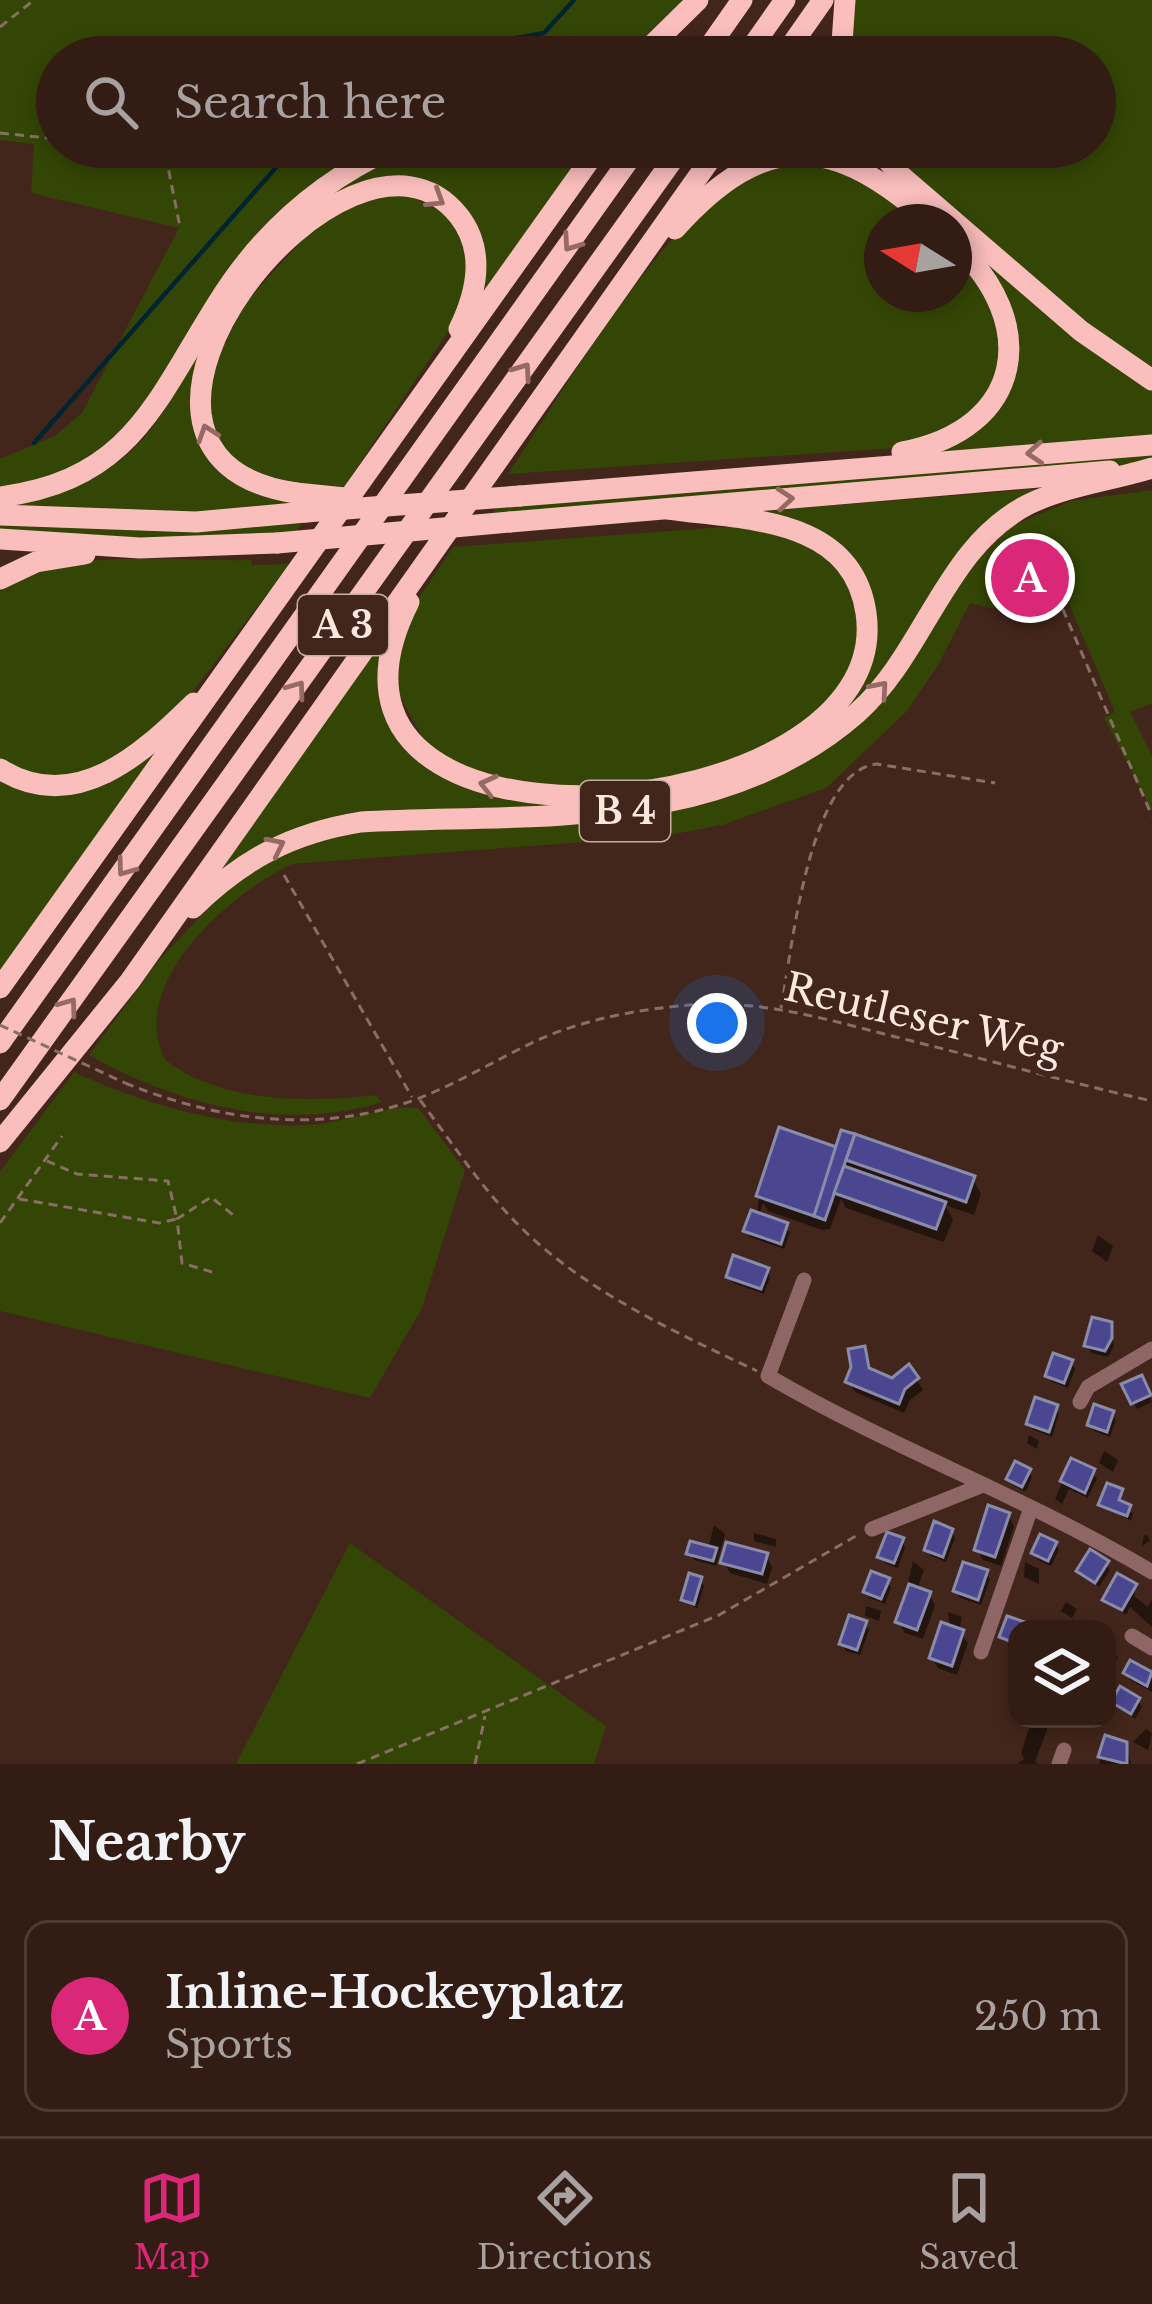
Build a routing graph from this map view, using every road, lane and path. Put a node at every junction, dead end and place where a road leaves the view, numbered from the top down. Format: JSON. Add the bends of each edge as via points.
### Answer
{"nodes":[{"id":1,"x":34,"y":0,"type":"edge"},
{"id":2,"x":699,"y":0,"type":"edge"},
{"id":3,"x":742,"y":0,"type":"edge"},
{"id":4,"x":785,"y":0,"type":"edge"},
{"id":5,"x":823,"y":0,"type":"edge"},
{"id":6,"x":845,"y":0,"type":"edge"},
{"id":7,"x":0,"y":26,"type":"edge"},
{"id":8,"x":662,"y":36,"type":"edge"},
{"id":9,"x":676,"y":36,"type":"edge"},
{"id":10,"x":717,"y":36,"type":"edge"},
{"id":11,"x":760,"y":36,"type":"edge"},
{"id":12,"x":798,"y":36,"type":"edge"},
{"id":13,"x":842,"y":36,"type":"edge"},
{"id":14,"x":0,"y":133,"type":"edge"},
{"id":15,"x":36,"y":137,"type":"edge"},
{"id":16,"x":168,"y":168,"type":"edge"},
{"id":17,"x":356,"y":168,"type":"edge"},
{"id":18,"x":583,"y":168,"type":"edge"},
{"id":19,"x":623,"y":168,"type":"edge"},
{"id":20,"x":667,"y":168,"type":"edge"},
{"id":21,"x":704,"y":168,"type":"edge"},
{"id":22,"x":754,"y":168,"type":"edge"},
{"id":23,"x":857,"y":168,"type":"edge"},
{"id":24,"x":899,"y":168,"type":"edge"},
{"id":25,"x":909,"y":204,"type":"edge"},
{"id":26,"x":180,"y":227,"type":"dead end"},
{"id":27,"x":972,"y":263,"type":"edge"},
{"id":28,"x":600,"y":315,"type":"junction"},
{"id":29,"x":1152,"y":380,"type":"edge"},
{"id":30,"x":424,"y":393,"type":"junction"},
{"id":31,"x":1152,"y":445,"type":"edge"},
{"id":32,"x":1152,"y":468,"type":"edge"},
{"id":33,"x":778,"y":476,"type":"junction"},
{"id":34,"x":0,"y":496,"type":"edge"},
{"id":35,"x":301,"y":503,"type":"junction"},
{"id":36,"x":668,"y":508,"type":"junction"},
{"id":37,"x":0,"y":515,"type":"edge"},
{"id":38,"x":442,"y":538,"type":"junction"},
{"id":39,"x":0,"y":539,"type":"edge"},
{"id":40,"x":140,"y":548,"type":"junction"},
{"id":41,"x":1040,"y":554,"type":"dead end"},
{"id":42,"x":0,"y":579,"type":"edge"},
{"id":43,"x":241,"y":656,"type":"junction"},
{"id":44,"x":0,"y":769,"type":"edge"},
{"id":45,"x":995,"y":783,"type":"dead end"},
{"id":46,"x":1152,"y":816,"type":"edge"},
{"id":47,"x":284,"y":875,"type":"dead end"},
{"id":48,"x":130,"y":981,"type":"junction"},
{"id":49,"x":0,"y":988,"type":"edge"},
{"id":50,"x":780,"y":1010,"type":"junction"},
{"id":51,"x":0,"y":1025,"type":"edge"},
{"id":52,"x":0,"y":1043,"type":"edge"},
{"id":53,"x":417,"y":1099,"type":"junction"},
{"id":54,"x":0,"y":1100,"type":"edge"},
{"id":55,"x":1152,"y":1101,"type":"edge"},
{"id":56,"x":62,"y":1136,"type":"dead end"},
{"id":57,"x":0,"y":1142,"type":"edge"},
{"id":58,"x":47,"y":1161,"type":"junction"},
{"id":59,"x":19,"y":1199,"type":"junction"},
{"id":60,"x":232,"y":1215,"type":"dead end"},
{"id":61,"x":177,"y":1219,"type":"junction"},
{"id":62,"x":0,"y":1223,"type":"edge"},
{"id":63,"x":212,"y":1272,"type":"dead end"},
{"id":64,"x":803,"y":1280,"type":"dead end"},
{"id":65,"x":1152,"y":1349,"type":"edge"},
{"id":66,"x":768,"y":1376,"type":"junction"},
{"id":67,"x":1079,"y":1402,"type":"dead end"},
{"id":68,"x":982,"y":1484,"type":"junction"},
{"id":69,"x":1031,"y":1508,"type":"junction"},
{"id":70,"x":872,"y":1528,"type":"joint"},
{"id":71,"x":1152,"y":1572,"type":"edge"},
{"id":72,"x":1132,"y":1636,"type":"dead end"},
{"id":73,"x":1152,"y":1648,"type":"edge"},
{"id":74,"x":981,"y":1652,"type":"dead end"},
{"id":75,"x":486,"y":1714,"type":"junction"},
{"id":76,"x":357,"y":1764,"type":"edge"},
{"id":77,"x":475,"y":1764,"type":"edge"}],
"edges":[{"from":1,"to":7,"type":"path"},
{"from":2,"to":8,"type":"highway"},
{"from":2,"to":9,"type":"highway"},
{"from":3,"to":10,"type":"highway"},
{"from":4,"to":11,"type":"highway"},
{"from":5,"to":12,"type":"highway"},
{"from":6,"to":13,"type":"highway"},
{"from":14,"to":15,"type":"path"},
{"from":16,"to":26,"type":"path"},
{"from":17,"to":34,"type":"highway","via":[[277,227],[218,302],[160,405],[119,449],[69,479]]},
{"from":18,"to":30,"type":"highway"},
{"from":19,"to":52,"type":"highway","number":"A 3","one_way":true},
{"from":54,"to":20,"type":"highway","number":"A 3","one_way":true},
{"from":21,"to":28,"type":"highway"},
{"from":22,"to":28,"type":"highway","via":[[705,198]]},
{"from":23,"to":25,"type":"highway"},
{"from":24,"to":29,"type":"highway","via":[[1064,317]]},
{"from":27,"to":33,"type":"highway","via":[[1007,320],[1010,357],[992,403],[962,433],[934,446]]},
{"from":28,"to":38,"type":"highway"},
{"from":35,"to":30,"type":"highway","one_way":true,"via":[[244,480],[219,460],[200,421],[202,380],[222,328],[260,272],[319,213],[365,188],[395,183],[428,191],[472,239],[471,300]]},
{"from":30,"to":43,"type":"highway"},
{"from":31,"to":33,"type":"highway","one_way":true},
{"from":36,"to":32,"type":"highway","number":"B 4","one_way":true},
{"from":48,"to":32,"type":"highway","number":"B 4","one_way":true,"via":[[224,879],[300,834],[361,822],[638,809],[711,793],[777,766],[879,691],[963,561],[994,529],[1030,504]]},
{"from":33,"to":35,"type":"highway","bridge":true,"via":[[424,503]]},
{"from":35,"to":37,"type":"highway","via":[[196,522]]},
{"from":36,"to":38,"type":"highway","number":"A 3","one_way":true,"via":[[814,537],[854,577],[867,636],[854,679],[800,733],[713,776],[638,791],[497,789],[440,768],[407,736],[390,699],[389,657]]},
{"from":36,"to":40,"type":"highway","number":"B 4","bridge":true},
{"from":38,"to":48,"type":"highway"},
{"from":39,"to":40,"type":"highway","number":"B 4"},
{"from":40,"to":42,"type":"highway","number":"B 4","via":[[36,562]]},
{"from":41,"to":46,"type":"path"},
{"from":43,"to":44,"type":"highway","via":[[159,738],[105,776],[47,785]]},
{"from":43,"to":49,"type":"highway","number":"A 3"},
{"from":45,"to":50,"type":"path","via":[[877,764],[842,783],[815,844]]},
{"from":47,"to":53,"type":"path"},
{"from":48,"to":57,"type":"highway"},
{"from":50,"to":53,"type":"path","name":"Reutleser Weg","via":[[692,1004],[588,1023]]},
{"from":50,"to":55,"type":"path","name":"Reutleser Weg"},
{"from":51,"to":53,"type":"path","name":"Reutleser Weg","bridge":true,"via":[[200,1110],[256,1119],[338,1117]]},
{"from":53,"to":66,"type":"path","via":[[532,1238],[596,1286]]},
{"from":56,"to":58,"type":"path"},
{"from":58,"to":59,"type":"path"},
{"from":58,"to":61,"type":"path","via":[[76,1174],[168,1181]]},
{"from":59,"to":61,"type":"path","via":[[159,1223]]},
{"from":59,"to":62,"type":"path"},
{"from":60,"to":61,"type":"path","via":[[211,1197]]},
{"from":61,"to":63,"type":"path","via":[[182,1263]]},
{"from":64,"to":66,"type":"street"},
{"from":65,"to":67,"type":"street","via":[[1088,1387]]},
{"from":66,"to":68,"type":"street","via":[[857,1428]]},
{"from":68,"to":69,"type":"street"},
{"from":68,"to":70,"type":"street"},
{"from":69,"to":71,"type":"street"},
{"from":69,"to":74,"type":"street"},
{"from":70,"to":75,"type":"path","via":[[719,1616]]},
{"from":72,"to":73,"type":"street"},
{"from":75,"to":76,"type":"path"},
{"from":75,"to":77,"type":"path"}]}
